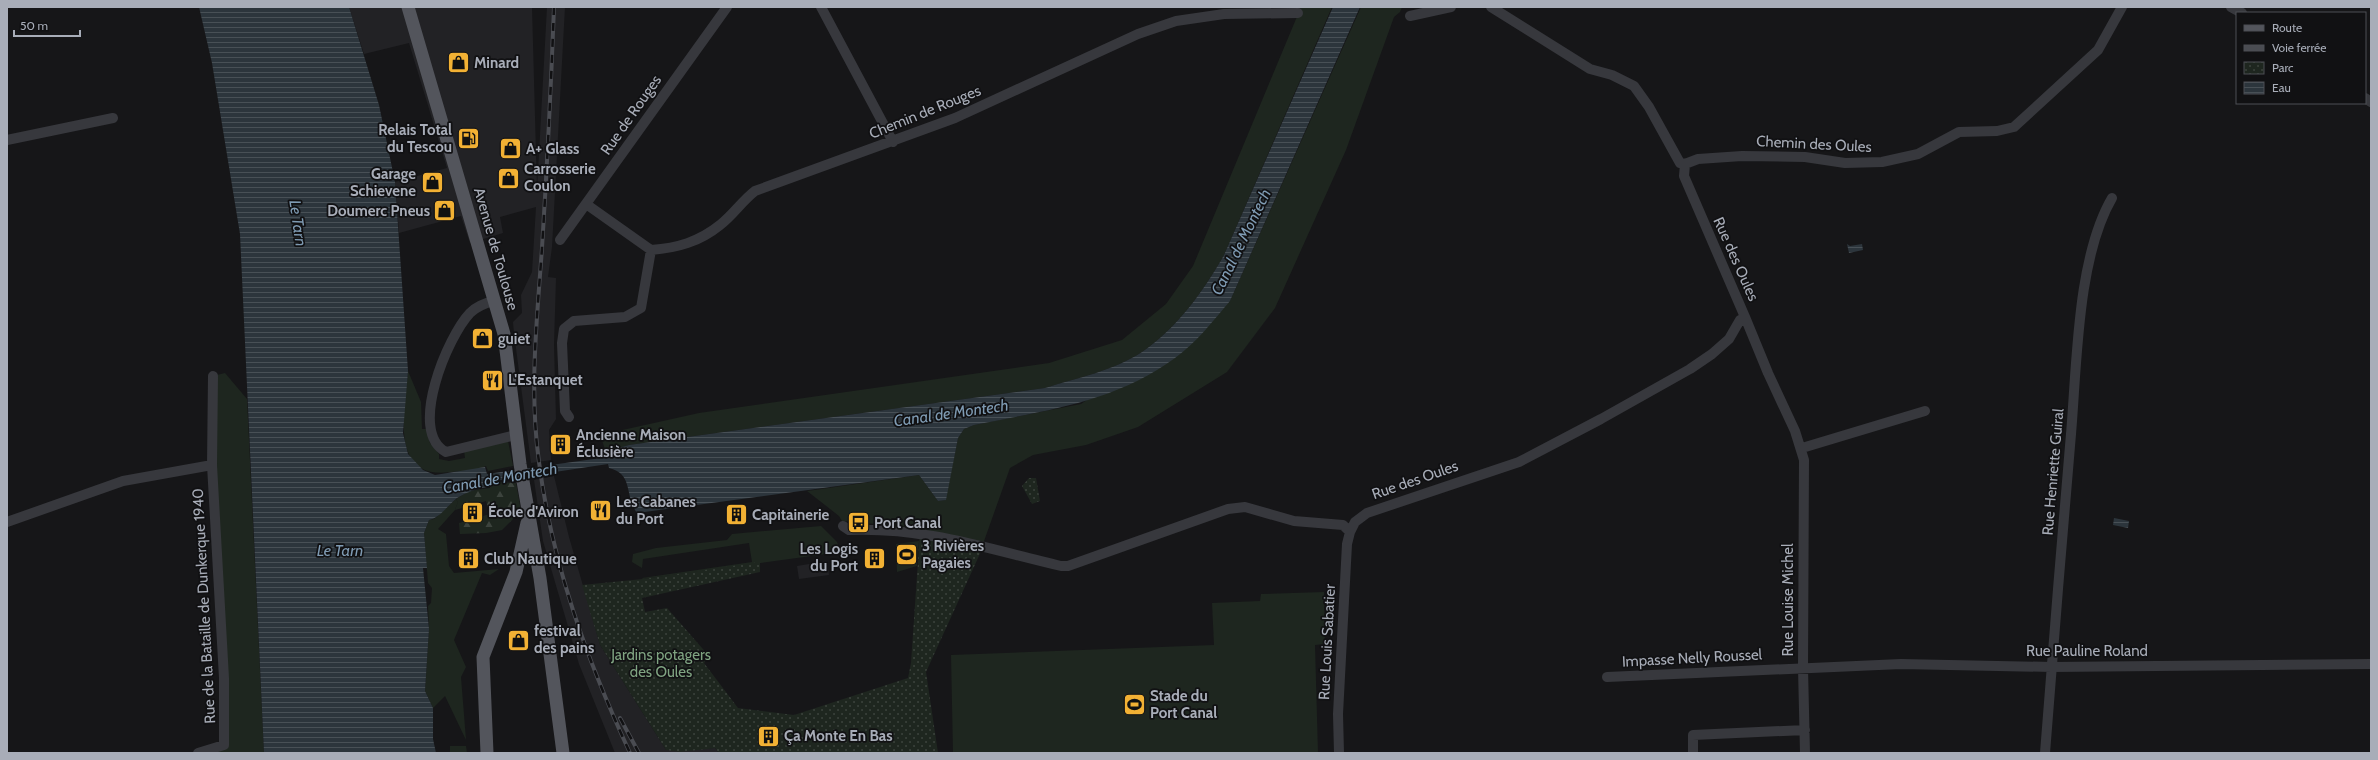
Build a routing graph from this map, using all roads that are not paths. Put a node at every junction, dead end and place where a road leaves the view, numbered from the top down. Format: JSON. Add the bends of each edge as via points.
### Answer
{"nodes":[{"id":1,"x":408,"y":7,"type":"edge"},
{"id":2,"x":727,"y":7,"type":"edge"},
{"id":3,"x":821,"y":7,"type":"edge"},
{"id":4,"x":1451,"y":7,"type":"edge"},
{"id":5,"x":1491,"y":7,"type":"edge"},
{"id":6,"x":2122,"y":7,"type":"edge"},
{"id":7,"x":2231,"y":7,"type":"edge"},
{"id":8,"x":2240,"y":12,"type":"edge"},
{"id":9,"x":1298,"y":13,"type":"dead end"},
{"id":10,"x":1410,"y":16,"type":"dead end"},
{"id":11,"x":113,"y":118,"type":"dead end"},
{"id":12,"x":7,"y":140,"type":"edge"},
{"id":13,"x":893,"y":142,"type":"junction"},
{"id":14,"x":1685,"y":164,"type":"junction"},
{"id":15,"x":2112,"y":198,"type":"dead end"},
{"id":16,"x":586,"y":204,"type":"junction"},
{"id":17,"x":560,"y":240,"type":"dead end"},
{"id":18,"x":651,"y":250,"type":"junction"},
{"id":19,"x":494,"y":301,"type":"junction"},
{"id":20,"x":1745,"y":317,"type":"junction"},
{"id":21,"x":214,"y":376,"type":"dead end"},
{"id":22,"x":1925,"y":411,"type":"dead end"},
{"id":23,"x":569,"y":416,"type":"dead end"},
{"id":24,"x":516,"y":435,"type":"junction"},
{"id":25,"x":1802,"y":448,"type":"junction"},
{"id":26,"x":212,"y":466,"type":"junction"},
{"id":27,"x":528,"y":505,"type":"junction"},
{"id":28,"x":7,"y":522,"type":"edge"},
{"id":29,"x":843,"y":526,"type":"dead end"},
{"id":30,"x":1350,"y":532,"type":"junction"},
{"id":31,"x":512,"y":579,"type":"junction"},
{"id":32,"x":541,"y":589,"type":"junction"},
{"id":33,"x":2371,"y":664,"type":"edge"},
{"id":34,"x":2052,"y":667,"type":"junction"},
{"id":35,"x":1802,"y":668,"type":"junction"},
{"id":36,"x":1606,"y":677,"type":"dead end"},
{"id":37,"x":1805,"y":730,"type":"junction"},
{"id":38,"x":198,"y":753,"type":"edge"},
{"id":39,"x":487,"y":753,"type":"edge"},
{"id":40,"x":563,"y":753,"type":"edge"},
{"id":41,"x":1339,"y":753,"type":"edge"},
{"id":42,"x":1693,"y":753,"type":"edge"},
{"id":43,"x":1805,"y":753,"type":"edge"},
{"id":44,"x":2045,"y":753,"type":"edge"}],
"edges":[{"from":1,"to":19,"type":"main road","name":"Avenue de Toulouse"},
{"from":2,"to":16,"type":"street","name":"Rue de Rouges"},
{"from":3,"to":13,"type":"street"},
{"from":4,"to":10,"type":"street"},
{"from":5,"to":14,"type":"street","via":[[1590,69],[1612,75],[1634,86],[1649,107],[1668,145],[1680,163]]},
{"from":6,"to":14,"type":"street","name":"Chemin des Oules","via":[[2098,50],[2014,127],[1997,131],[1959,132],[1918,154],[1882,162],[1845,163],[1805,157],[1742,156],[1698,158]]},
{"from":7,"to":8,"type":"street"},
{"from":9,"to":13,"type":"street","name":"Chemin de Rouges","via":[[1224,14],[1176,21],[1138,34],[955,118]]},
{"from":11,"to":12,"type":"street"},
{"from":13,"to":18,"type":"street","name":"Chemin de Rouges","via":[[755,191],[721,224],[703,237],[683,245]]},
{"from":14,"to":20,"type":"street","name":"Rue des Oules","via":[[1684,176]]},
{"from":15,"to":34,"type":"street","name":"Rue Henriette Guiral","via":[[2103,213],[2087,264]]},
{"from":16,"to":17,"type":"street","name":"Rue de Rouges"},
{"from":16,"to":18,"type":"street"},
{"from":18,"to":23,"type":"street","via":[[642,308],[625,317],[574,321],[564,329],[562,343],[565,412]]},
{"from":19,"to":24,"type":"main road","name":"Avenue de Toulouse","via":[[504,334]]},
{"from":19,"to":24,"type":"street","via":[[481,304],[471,312],[460,325],[441,363],[430,402],[432,434],[439,448],[446,452]]},
{"from":20,"to":25,"type":"street","name":"Rue Louise Michel"},
{"from":20,"to":30,"type":"street","name":"Rue des Oules","via":[[1740,320],[1729,339],[1712,354],[1601,419],[1519,462],[1366,513],[1355,522]]},
{"from":21,"to":26,"type":"street","name":"Rue de la Bataille de Dunkerque 1940"},
{"from":22,"to":25,"type":"street"},
{"from":24,"to":27,"type":"main road","name":"Avenue de Toulouse"},
{"from":25,"to":35,"type":"street","name":"Rue Louise Michel"},
{"from":26,"to":28,"type":"street","via":[[123,481]]},
{"from":26,"to":38,"type":"street","name":"Rue de la Bataille de Dunkerque 1940","via":[[224,678],[224,745]]},
{"from":27,"to":31,"type":"main road","via":[[525,540]]},
{"from":27,"to":32,"type":"main road"},
{"from":29,"to":30,"type":"street","via":[[849,530],[904,530],[941,536],[1061,566],[1068,566],[1228,509],[1246,507],[1294,521],[1343,525]]},
{"from":30,"to":41,"type":"street","name":"Rue Louis Sabatier","via":[[1347,544],[1338,714]]},
{"from":31,"to":32,"type":"main road","via":[[522,571],[535,575]]},
{"from":31,"to":39,"type":"main road","via":[[483,657]]},
{"from":32,"to":40,"type":"main road"},
{"from":33,"to":34,"type":"street","name":"Rue Pauline Roland"},
{"from":34,"to":35,"type":"street","name":"Rue Pauline Roland","via":[[1901,664]]},
{"from":34,"to":44,"type":"street","name":"Rue Henriette Guiral"},
{"from":35,"to":36,"type":"street","name":"Impasse Nelly Roussel"},
{"from":35,"to":37,"type":"street","name":"Rue Louise Michel"},
{"from":37,"to":42,"type":"street","via":[[1693,735]]},
{"from":37,"to":43,"type":"street","name":"Rue Louise Michel"}]}
